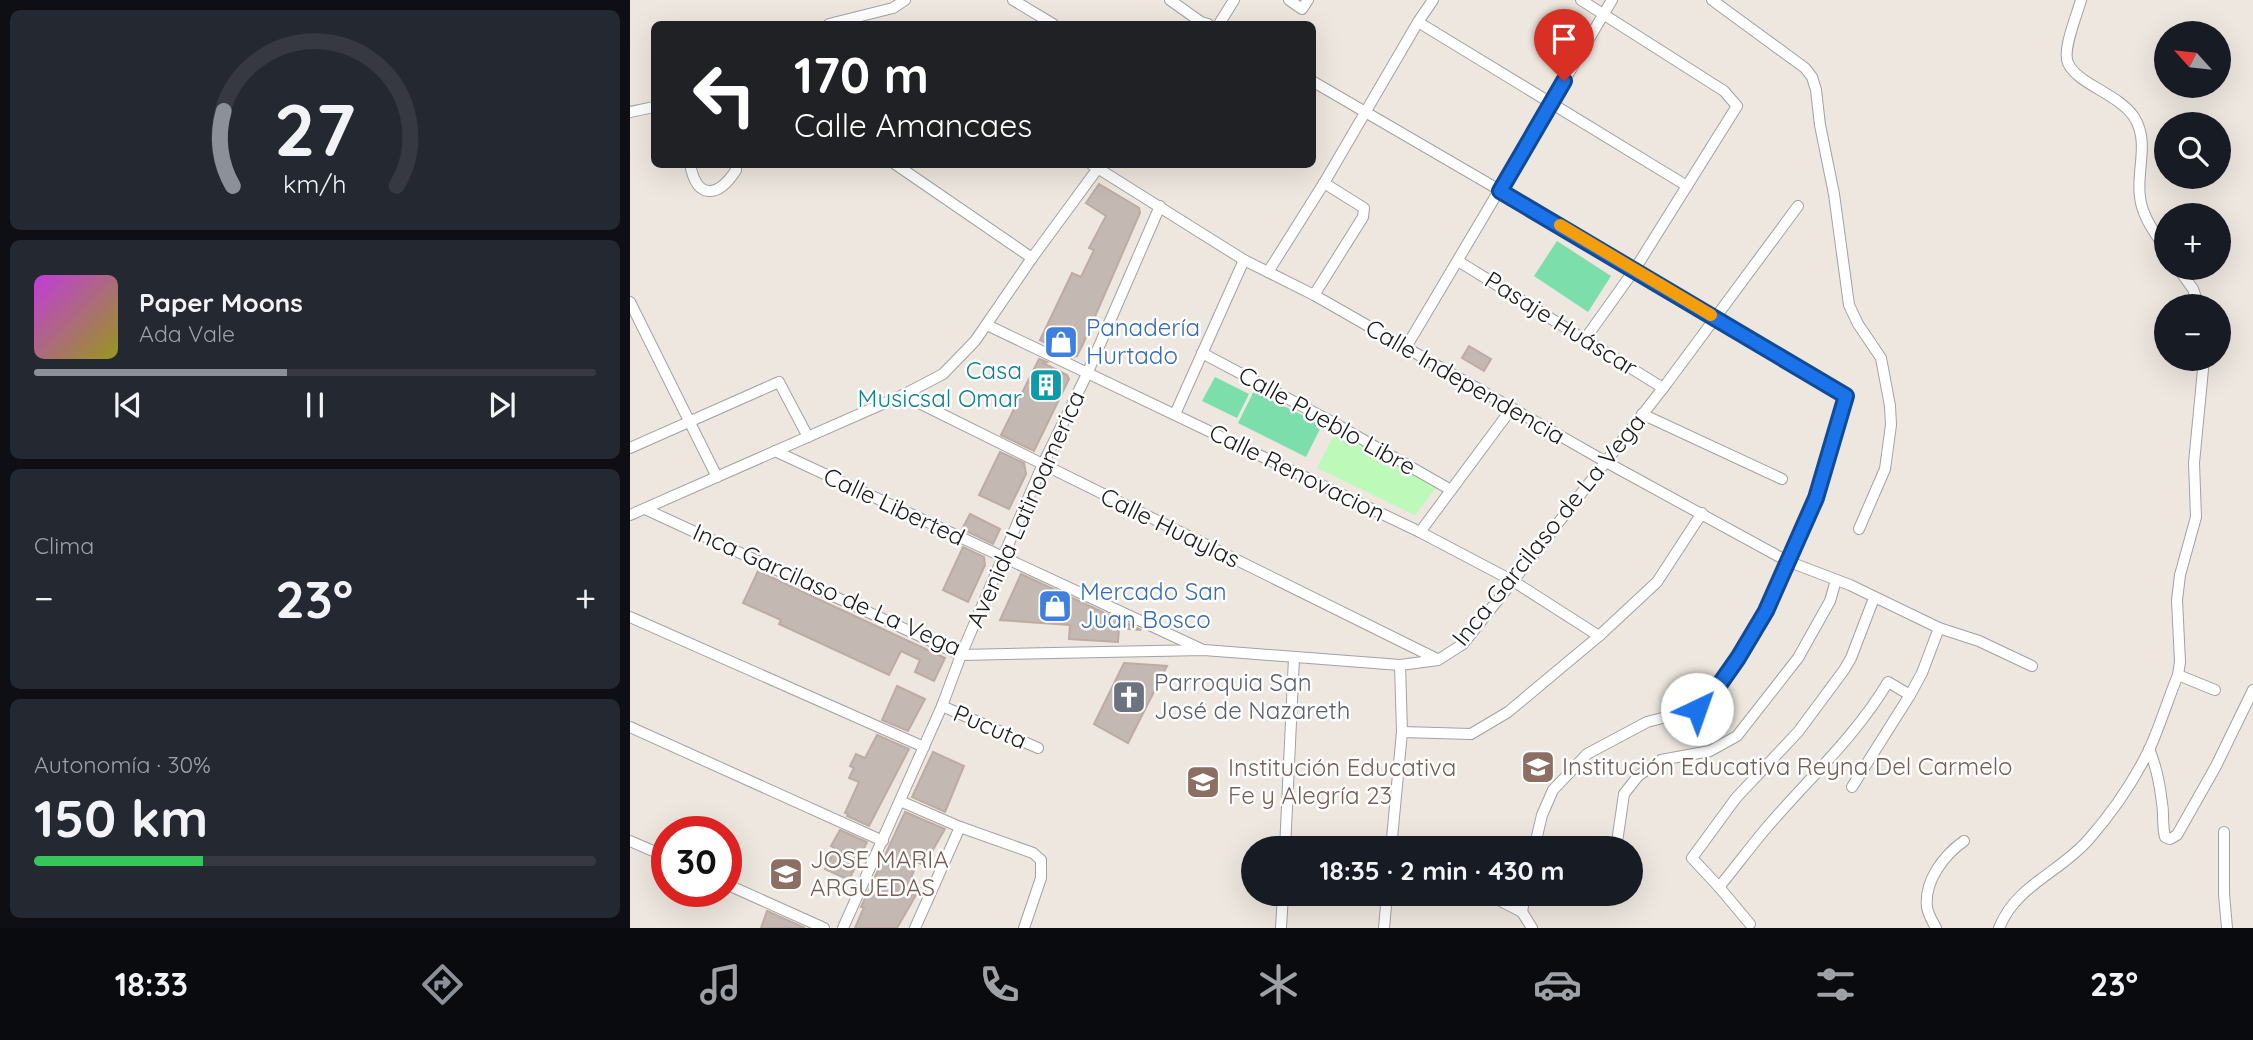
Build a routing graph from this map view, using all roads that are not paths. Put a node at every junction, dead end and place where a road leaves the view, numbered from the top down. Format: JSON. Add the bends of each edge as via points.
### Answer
{"nodes":[{"id":1,"x":905,"y":0,"type":"edge"},
{"id":2,"x":1013,"y":0,"type":"edge"},
{"id":3,"x":1170,"y":0,"type":"edge"},
{"id":4,"x":1234,"y":0,"type":"edge"},
{"id":5,"x":1289,"y":0,"type":"edge"},
{"id":6,"x":1308,"y":0,"type":"edge"},
{"id":7,"x":1433,"y":0,"type":"edge"},
{"id":8,"x":1580,"y":0,"type":"edge"},
{"id":9,"x":1612,"y":0,"type":"edge"},
{"id":10,"x":1712,"y":0,"type":"edge"},
{"id":11,"x":2081,"y":0,"type":"edge"},
{"id":12,"x":1603,"y":14,"type":"junction"},
{"id":13,"x":841,"y":21,"type":"edge"},
{"id":14,"x":1048,"y":21,"type":"edge"},
{"id":15,"x":1199,"y":21,"type":"edge"},
{"id":16,"x":1221,"y":21,"type":"edge"},
{"id":17,"x":1418,"y":22,"type":"junction"},
{"id":18,"x":1316,"y":83,"type":"edge"},
{"id":19,"x":1551,"y":104,"type":"junction"},
{"id":20,"x":651,"y":108,"type":"edge"},
{"id":21,"x":1366,"y":111,"type":"junction"},
{"id":22,"x":630,"y":113,"type":"edge"},
{"id":23,"x":691,"y":168,"type":"edge"},
{"id":24,"x":736,"y":168,"type":"edge"},
{"id":25,"x":901,"y":168,"type":"edge"},
{"id":26,"x":1096,"y":168,"type":"edge"},
{"id":27,"x":1100,"y":168,"type":"edge"},
{"id":28,"x":1324,"y":183,"type":"junction"},
{"id":29,"x":1687,"y":186,"type":"junction"},
{"id":30,"x":1500,"y":191,"type":"junction"},
{"id":31,"x":1160,"y":206,"type":"junction"},
{"id":32,"x":1798,"y":206,"type":"dead end"},
{"id":33,"x":2154,"y":231,"type":"edge"},
{"id":34,"x":1032,"y":258,"type":"junction"},
{"id":35,"x":1244,"y":260,"type":"junction"},
{"id":36,"x":1458,"y":261,"type":"junction"},
{"id":37,"x":1635,"y":269,"type":"junction"},
{"id":38,"x":1268,"y":272,"type":"junction"},
{"id":39,"x":1314,"y":296,"type":"junction"},
{"id":40,"x":630,"y":302,"type":"edge"},
{"id":41,"x":1716,"y":318,"type":"junction"},
{"id":42,"x":987,"y":325,"type":"junction"},
{"id":43,"x":1585,"y":339,"type":"junction"},
{"id":44,"x":1405,"y":349,"type":"junction"},
{"id":45,"x":1202,"y":353,"type":"junction"},
{"id":46,"x":2203,"y":371,"type":"edge"},
{"id":47,"x":1087,"y":374,"type":"junction"},
{"id":48,"x":1663,"y":388,"type":"junction"},
{"id":49,"x":903,"y":395,"type":"junction"},
{"id":50,"x":1512,"y":408,"type":"junction"},
{"id":51,"x":1175,"y":414,"type":"junction"},
{"id":52,"x":1642,"y":414,"type":"junction"},
{"id":53,"x":689,"y":423,"type":"junction"},
{"id":54,"x":808,"y":437,"type":"junction"},
{"id":55,"x":630,"y":448,"type":"edge"},
{"id":56,"x":775,"y":452,"type":"junction"},
{"id":57,"x":1606,"y":462,"type":"junction"},
{"id":58,"x":1042,"y":466,"type":"junction"},
{"id":59,"x":717,"y":477,"type":"junction"},
{"id":60,"x":1782,"y":480,"type":"dead end"},
{"id":61,"x":1451,"y":490,"type":"junction"},
{"id":62,"x":645,"y":509,"type":"junction"},
{"id":63,"x":1702,"y":513,"type":"junction"},
{"id":64,"x":630,"y":516,"type":"edge"},
{"id":65,"x":1858,"y":529,"type":"dead end"},
{"id":66,"x":1420,"y":532,"type":"junction"},
{"id":67,"x":1002,"y":558,"type":"junction"},
{"id":68,"x":1787,"y":561,"type":"junction"},
{"id":69,"x":1836,"y":580,"type":"junction"},
{"id":70,"x":1513,"y":581,"type":"junction"},
{"id":71,"x":1874,"y":598,"type":"junction"},
{"id":72,"x":630,"y":617,"type":"edge"},
{"id":73,"x":1939,"y":628,"type":"junction"},
{"id":74,"x":1599,"y":636,"type":"junction"},
{"id":75,"x":1204,"y":650,"type":"junction"},
{"id":76,"x":961,"y":654,"type":"junction"},
{"id":77,"x":1294,"y":658,"type":"junction"},
{"id":78,"x":1438,"y":660,"type":"junction"},
{"id":79,"x":1401,"y":665,"type":"junction"},
{"id":80,"x":2032,"y":666,"type":"dead end"},
{"id":81,"x":2178,"y":675,"type":"junction"},
{"id":82,"x":2216,"y":690,"type":"dead end"},
{"id":83,"x":2253,"y":690,"type":"edge"},
{"id":84,"x":1910,"y":695,"type":"junction"},
{"id":85,"x":942,"y":706,"type":"junction"},
{"id":86,"x":630,"y":727,"type":"edge"},
{"id":87,"x":1402,"y":733,"type":"junction"},
{"id":88,"x":924,"y":747,"type":"junction"},
{"id":89,"x":1038,"y":748,"type":"dead end"},
{"id":90,"x":2149,"y":749,"type":"junction"},
{"id":91,"x":1852,"y":786,"type":"dead end"},
{"id":92,"x":901,"y":801,"type":"junction"},
{"id":93,"x":960,"y":827,"type":"junction"},
{"id":94,"x":2224,"y":832,"type":"dead end"},
{"id":95,"x":1286,"y":836,"type":"edge"},
{"id":96,"x":1392,"y":836,"type":"edge"},
{"id":97,"x":1537,"y":836,"type":"edge"},
{"id":98,"x":1618,"y":836,"type":"edge"},
{"id":99,"x":630,"y":841,"type":"edge"},
{"id":100,"x":883,"y":841,"type":"junction"},
{"id":101,"x":1964,"y":841,"type":"dead end"},
{"id":102,"x":651,"y":850,"type":"edge"},
{"id":103,"x":1719,"y":887,"type":"junction"},
{"id":104,"x":742,"y":891,"type":"edge"},
{"id":105,"x":1282,"y":906,"type":"edge"},
{"id":106,"x":1386,"y":906,"type":"edge"},
{"id":107,"x":1510,"y":906,"type":"edge"},
{"id":108,"x":1523,"y":906,"type":"edge"},
{"id":109,"x":1522,"y":912,"type":"junction"},
{"id":110,"x":1750,"y":924,"type":"dead end"},
{"id":111,"x":824,"y":928,"type":"edge"},
{"id":112,"x":843,"y":928,"type":"edge"},
{"id":113,"x":915,"y":928,"type":"edge"},
{"id":114,"x":1024,"y":928,"type":"edge"},
{"id":115,"x":1281,"y":928,"type":"edge"},
{"id":116,"x":1384,"y":928,"type":"edge"},
{"id":117,"x":1532,"y":928,"type":"edge"},
{"id":118,"x":1936,"y":928,"type":"edge"},
{"id":119,"x":1999,"y":928,"type":"edge"},
{"id":120,"x":2227,"y":928,"type":"edge"}],
"edges":[{"from":1,"to":13,"type":"street","via":[[893,8]]},
{"from":2,"to":14,"type":"street"},
{"from":3,"to":15,"type":"street"},
{"from":4,"to":16,"type":"street"},
{"from":5,"to":6,"type":"street","via":[[1303,9]]},
{"from":7,"to":17,"type":"street"},
{"from":8,"to":12,"type":"street"},
{"from":9,"to":12,"type":"street"},
{"from":10,"to":65,"type":"street","via":[[1805,68],[1816,90],[1849,304],[1881,358],[1890,406],[1885,469]]},
{"from":11,"to":33,"type":"street","via":[[2067,61],[2075,73],[2124,105],[2136,119],[2143,148],[2140,198]]},
{"from":12,"to":19,"type":"street"},
{"from":12,"to":29,"type":"street","via":[[1724,91],[1737,106]]},
{"from":17,"to":19,"type":"street"},
{"from":17,"to":21,"type":"street"},
{"from":18,"to":21,"type":"street"},
{"from":19,"to":29,"type":"street"},
{"from":19,"to":30,"type":"street"},
{"from":20,"to":22,"type":"street"},
{"from":21,"to":28,"type":"street"},
{"from":21,"to":30,"type":"street"},
{"from":23,"to":24,"type":"street","via":[[698,186],[716,191],[727,184]]},
{"from":25,"to":34,"type":"street"},
{"from":26,"to":34,"type":"street"},
{"from":27,"to":31,"type":"street","name":"Calle Independencia"},
{"from":28,"to":38,"type":"street"},
{"from":28,"to":39,"type":"street","via":[[1364,208],[1363,217]]},
{"from":29,"to":37,"type":"street"},
{"from":30,"to":36,"type":"street"},
{"from":30,"to":37,"type":"street"},
{"from":31,"to":35,"type":"street","name":"Calle Independencia"},
{"from":31,"to":47,"type":"street","name":"Avenida Latinoamerica"},
{"from":32,"to":41,"type":"street","name":"Inca Garcilaso de La Vega"},
{"from":34,"to":42,"type":"street"},
{"from":35,"to":38,"type":"street","name":"Calle Independencia"},
{"from":35,"to":45,"type":"street"},
{"from":36,"to":43,"type":"street","name":"Pasaje Huáscar"},
{"from":36,"to":44,"type":"street"},
{"from":37,"to":41,"type":"street"},
{"from":37,"to":43,"type":"street"},
{"from":38,"to":39,"type":"street","name":"Calle Independencia"},
{"from":39,"to":44,"type":"street","name":"Calle Independencia"},
{"from":40,"to":53,"type":"street"},
{"from":41,"to":48,"type":"street","name":"Inca Garcilaso de La Vega"},
{"from":41,"to":68,"type":"street","via":[[1846,396],[1816,498]]},
{"from":42,"to":47,"type":"street","name":"Calle Renovacion"},
{"from":42,"to":49,"type":"street","via":[[943,374]]},
{"from":43,"to":48,"type":"street","name":"Pasaje Huáscar"},
{"from":44,"to":50,"type":"street","name":"Calle Independencia"},
{"from":45,"to":51,"type":"street"},
{"from":45,"to":61,"type":"street","name":"Calle Pueblo Libre"},
{"from":46,"to":81,"type":"street","via":[[2194,463],[2196,517],[2177,600]]},
{"from":47,"to":51,"type":"street","name":"Calle Renovacion"},
{"from":47,"to":58,"type":"street","name":"Avenida Latinoamerica"},
{"from":48,"to":52,"type":"street","name":"Inca Garcilaso de La Vega"},
{"from":49,"to":54,"type":"street"},
{"from":49,"to":58,"type":"street","name":"Calle Huaylas"},
{"from":50,"to":57,"type":"street","name":"Calle Independencia"},
{"from":50,"to":61,"type":"street"},
{"from":51,"to":66,"type":"street","name":"Calle Renovacion"},
{"from":52,"to":57,"type":"street","name":"Inca Garcilaso de La Vega"},
{"from":52,"to":60,"type":"street"},
{"from":53,"to":54,"type":"street","via":[[779,382]]},
{"from":53,"to":55,"type":"street"},
{"from":53,"to":59,"type":"street"},
{"from":54,"to":56,"type":"street"},
{"from":56,"to":59,"type":"street"},
{"from":56,"to":67,"type":"street","name":"Calle Liberted"},
{"from":57,"to":63,"type":"street","name":"Calle Independencia"},
{"from":57,"to":70,"type":"street","name":"Inca Garcilaso de La Vega"},
{"from":58,"to":67,"type":"street","name":"Avenida Latinoamerica"},
{"from":58,"to":78,"type":"street","name":"Calle Huaylas"},
{"from":59,"to":62,"type":"street"},
{"from":61,"to":66,"type":"street"},
{"from":62,"to":64,"type":"street"},
{"from":62,"to":76,"type":"street","name":"Inca Garcilaso de La Vega"},
{"from":63,"to":68,"type":"street","name":"Calle Independencia"},
{"from":63,"to":74,"type":"street","via":[[1657,582]]},
{"from":66,"to":70,"type":"street","name":"Calle Renovacion"},
{"from":67,"to":75,"type":"street","name":"Calle Liberted"},
{"from":67,"to":76,"type":"street","name":"Avenida Latinoamerica"},
{"from":68,"to":69,"type":"street","name":"Calle Independencia"},
{"from":68,"to":97,"type":"street","via":[[1766,611],[1710,698],[1697,709],[1647,722],[1587,754],[1553,790]]},
{"from":69,"to":71,"type":"street","name":"Calle Independencia"},
{"from":69,"to":98,"type":"street","via":[[1830,601],[1798,658],[1737,736],[1710,751],[1661,760],[1638,776],[1624,794]]},
{"from":70,"to":74,"type":"street","name":"Calle Renovacion"},
{"from":70,"to":78,"type":"street","name":"Inca Garcilaso de La Vega","via":[[1463,644]]},
{"from":71,"to":73,"type":"street","name":"Calle Independencia"},
{"from":71,"to":103,"type":"street","via":[[1844,670],[1692,858]]},
{"from":72,"to":88,"type":"street"},
{"from":73,"to":80,"type":"street","name":"Calle Independencia"},
{"from":73,"to":84,"type":"street"},
{"from":74,"to":87,"type":"street","via":[[1508,712],[1471,734]]},
{"from":75,"to":76,"type":"street","name":"Inca Garcilaso de La Vega"},
{"from":75,"to":77,"type":"street","name":"Inca Garcilaso de La Vega"},
{"from":76,"to":85,"type":"street","name":"Avenida Latinoamerica"},
{"from":77,"to":79,"type":"street","name":"Inca Garcilaso de La Vega"},
{"from":77,"to":95,"type":"street"},
{"from":78,"to":79,"type":"street","name":"Inca Garcilaso de La Vega"},
{"from":79,"to":87,"type":"street"},
{"from":81,"to":82,"type":"street"},
{"from":81,"to":90,"type":"street"},
{"from":83,"to":90,"type":"street","via":[[2217,766],[2170,839],[2163,830],[2163,804]]},
{"from":84,"to":91,"type":"street"},
{"from":84,"to":103,"type":"street","via":[[1888,682],[1848,738]]},
{"from":85,"to":88,"type":"street","name":"Avenida Latinoamerica"},
{"from":85,"to":89,"type":"street","name":"Pucuta"},
{"from":86,"to":100,"type":"street"},
{"from":87,"to":96,"type":"street"},
{"from":88,"to":92,"type":"street","name":"Avenida Latinoamerica"},
{"from":90,"to":119,"type":"street","via":[[2089,839],[2016,898]]},
{"from":92,"to":93,"type":"street"},
{"from":92,"to":100,"type":"street","name":"Avenida Latinoamerica"},
{"from":93,"to":113,"type":"street"},
{"from":93,"to":114,"type":"street","via":[[1041,860],[1041,878]]},
{"from":94,"to":120,"type":"street"},
{"from":99,"to":102,"type":"street"},
{"from":100,"to":112,"type":"street","name":"Avenida Latinoamerica"},
{"from":101,"to":118,"type":"street","via":[[1942,860],[1927,895],[1927,909]]},
{"from":103,"to":110,"type":"street"},
{"from":104,"to":111,"type":"street"},
{"from":105,"to":115,"type":"street"},
{"from":106,"to":116,"type":"street"},
{"from":107,"to":109,"type":"street"},
{"from":108,"to":109,"type":"street"},
{"from":109,"to":117,"type":"street"}]}
